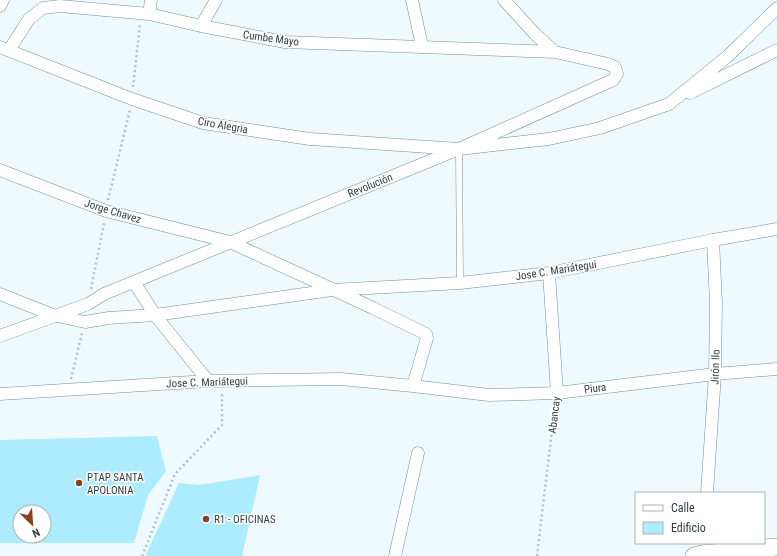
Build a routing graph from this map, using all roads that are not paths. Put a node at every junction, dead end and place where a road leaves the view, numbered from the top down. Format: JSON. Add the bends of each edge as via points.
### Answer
{"nodes":[{"id":1,"x":3,"y":0,"type":"edge"},
{"id":2,"x":151,"y":0,"type":"edge"},
{"id":3,"x":216,"y":0,"type":"edge"},
{"id":4,"x":412,"y":0,"type":"edge"},
{"id":5,"x":504,"y":0,"type":"edge"},
{"id":6,"x":0,"y":6,"type":"edge"},
{"id":7,"x":777,"y":8,"type":"edge"},
{"id":8,"x":149,"y":14,"type":"junction"},
{"id":9,"x":201,"y":26,"type":"junction"},
{"id":10,"x":422,"y":46,"type":"junction"},
{"id":11,"x":4,"y":48,"type":"edge"},
{"id":12,"x":777,"y":50,"type":"edge"},
{"id":13,"x":555,"y":52,"type":"junction"},
{"id":14,"x":608,"y":64,"type":"joint"},
{"id":15,"x":670,"y":104,"type":"junction"},
{"id":16,"x":459,"y":149,"type":"junction"},
{"id":17,"x":0,"y":170,"type":"edge"},
{"id":18,"x":777,"y":230,"type":"edge"},
{"id":19,"x":713,"y":240,"type":"junction"},
{"id":20,"x":230,"y":242,"type":"junction"},
{"id":21,"x":549,"y":273,"type":"junction"},
{"id":22,"x":134,"y":282,"type":"junction"},
{"id":23,"x":460,"y":283,"type":"junction"},
{"id":24,"x":332,"y":290,"type":"junction"},
{"id":25,"x":0,"y":294,"type":"edge"},
{"id":26,"x":155,"y":314,"type":"junction"},
{"id":27,"x":53,"y":315,"type":"junction"},
{"id":28,"x":0,"y":336,"type":"edge"},
{"id":29,"x":777,"y":369,"type":"edge"},
{"id":30,"x":715,"y":374,"type":"junction"},
{"id":31,"x":208,"y":381,"type":"junction"},
{"id":32,"x":413,"y":386,"type":"junction"},
{"id":33,"x":557,"y":392,"type":"junction"},
{"id":34,"x":0,"y":394,"type":"edge"},
{"id":35,"x":418,"y":453,"type":"dead end"},
{"id":36,"x":707,"y":492,"type":"edge"},
{"id":37,"x":777,"y":547,"type":"edge"},
{"id":38,"x":700,"y":551,"type":"edge"},
{"id":39,"x":395,"y":556,"type":"edge"}],
"edges":[{"from":1,"to":6,"type":"street"},
{"from":2,"to":8,"type":"street"},
{"from":3,"to":9,"type":"street"},
{"from":4,"to":10,"type":"street"},
{"from":5,"to":13,"type":"street"},
{"from":7,"to":15,"type":"street","via":[[728,56]]},
{"from":8,"to":9,"type":"street","name":"Cumbe Mayo"},
{"from":8,"to":11,"type":"street","name":"Cumbe Mayo","via":[[60,6],[43,8],[28,19]]},
{"from":9,"to":10,"type":"street","name":"Cumbe Mayo","via":[[285,42]]},
{"from":10,"to":13,"type":"street","name":"Cumbe Mayo"},
{"from":11,"to":16,"type":"street","name":"Ciro Alegria","via":[[132,99],[203,123],[310,139]]},
{"from":12,"to":15,"type":"street"},
{"from":13,"to":14,"type":"street","name":"Cumbe Mayo"},
{"from":14,"to":16,"type":"street","name":"Revolución","via":[[615,67],[617,74],[613,80]]},
{"from":15,"to":16,"type":"street","via":[[600,128],[549,139]]},
{"from":16,"to":20,"type":"street","name":"Revolución"},
{"from":16,"to":23,"type":"lane"},
{"from":17,"to":20,"type":"street","name":"Jorge Chavez","via":[[106,211]]},
{"from":18,"to":19,"type":"street","name":"Jose C. Mariátegui"},
{"from":19,"to":21,"type":"street","name":"Jose C. Mariátegui"},
{"from":19,"to":30,"type":"street","name":"Jirón Ilo","via":[[716,303]]},
{"from":20,"to":22,"type":"street","name":"Revolución"},
{"from":20,"to":24,"type":"street","name":"Jorge Chavez"},
{"from":21,"to":23,"type":"street","name":"Jose C. Mariátegui"},
{"from":21,"to":33,"type":"street","name":"Abancay"},
{"from":22,"to":26,"type":"street"},
{"from":22,"to":27,"type":"street","name":"Revolución","via":[[104,294],[88,304]]},
{"from":23,"to":24,"type":"street","name":"Jose C. Mariátegui"},
{"from":24,"to":26,"type":"street","name":"Jose C. Mariátegui"},
{"from":24,"to":32,"type":"street","name":"Jorge Chavez","via":[[426,334]]},
{"from":25,"to":27,"type":"street","name":"Jose C. Mariátegui"},
{"from":26,"to":27,"type":"street","name":"Jose C. Mariátegui","via":[[84,322]]},
{"from":26,"to":31,"type":"street"},
{"from":27,"to":28,"type":"street"},
{"from":29,"to":30,"type":"street","name":"Piura"},
{"from":30,"to":33,"type":"street","name":"Piura"},
{"from":30,"to":36,"type":"street","name":"Jirón Ilo"},
{"from":31,"to":32,"type":"street","name":"Jose C. Mariátegui","via":[[341,379]]},
{"from":31,"to":34,"type":"street","name":"Jose C. Mariátegui"},
{"from":32,"to":33,"type":"street","name":"Piura","via":[[489,395]]},
{"from":35,"to":39,"type":"street"},
{"from":37,"to":38,"type":"street"}]}
